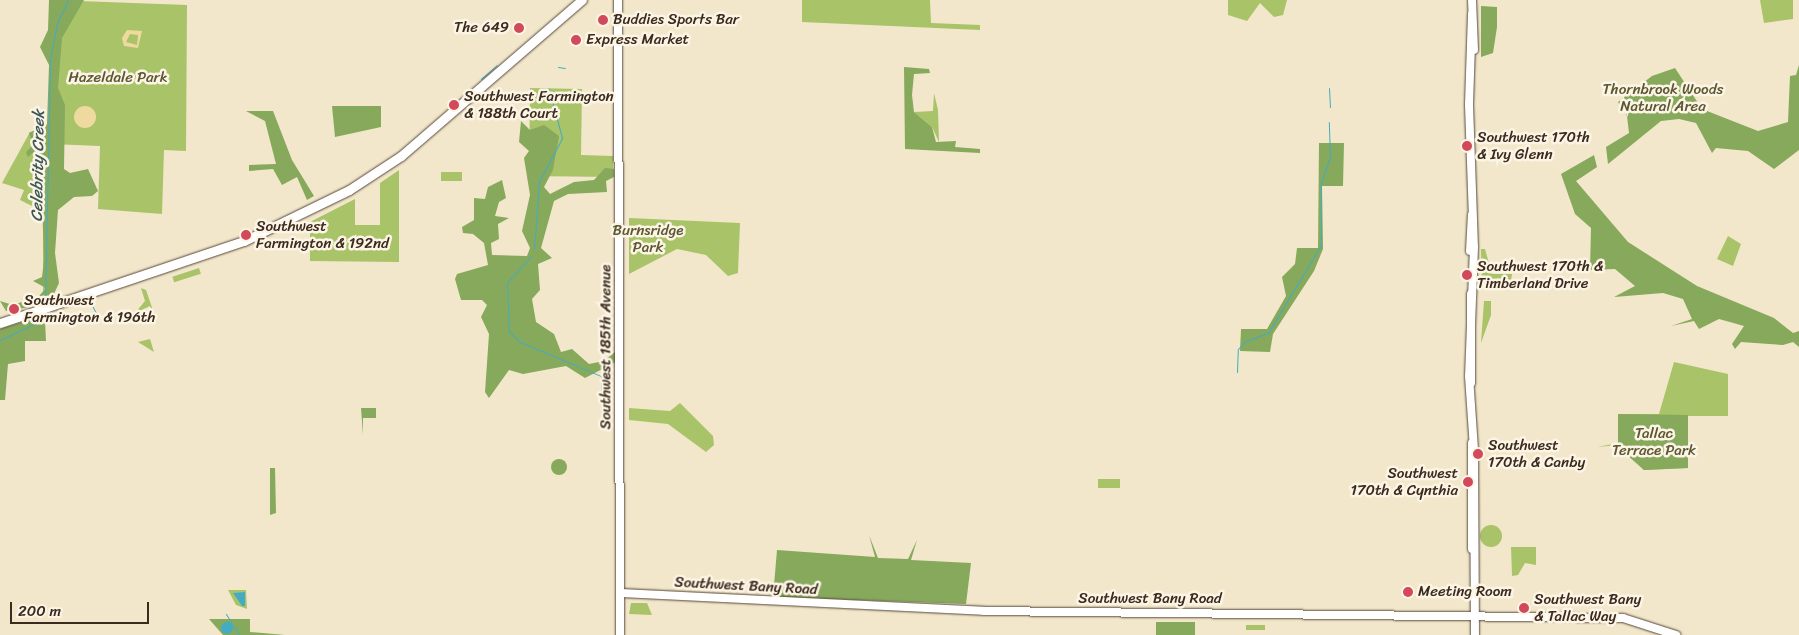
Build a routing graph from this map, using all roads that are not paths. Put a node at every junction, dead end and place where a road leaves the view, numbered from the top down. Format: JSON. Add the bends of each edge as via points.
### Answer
{"nodes":[{"id":1,"x":582,"y":0,"type":"edge"},
{"id":2,"x":618,"y":0,"type":"edge"},
{"id":3,"x":1472,"y":0,"type":"edge"},
{"id":4,"x":0,"y":323,"type":"edge"},
{"id":5,"x":620,"y":594,"type":"junction"},
{"id":6,"x":1475,"y":617,"type":"junction"},
{"id":7,"x":620,"y":635,"type":"edge"},
{"id":8,"x":1475,"y":635,"type":"edge"},
{"id":9,"x":1676,"y":635,"type":"edge"}],
"edges":[{"from":1,"to":4,"type":"main road","via":[[401,156],[349,190],[253,238]]},
{"from":2,"to":5,"type":"street","name":"Southwest 185th Avenue"},
{"from":3,"to":6,"type":"street","via":[[1471,383]]},
{"from":5,"to":6,"type":"street","name":"Southwest Bany Road","via":[[904,607]]},
{"from":5,"to":7,"type":"street","name":"Southwest 185th Avenue"},
{"from":6,"to":8,"type":"street"},
{"from":6,"to":9,"type":"street","name":"Southwest Bany Road","via":[[1623,618]]}]}
